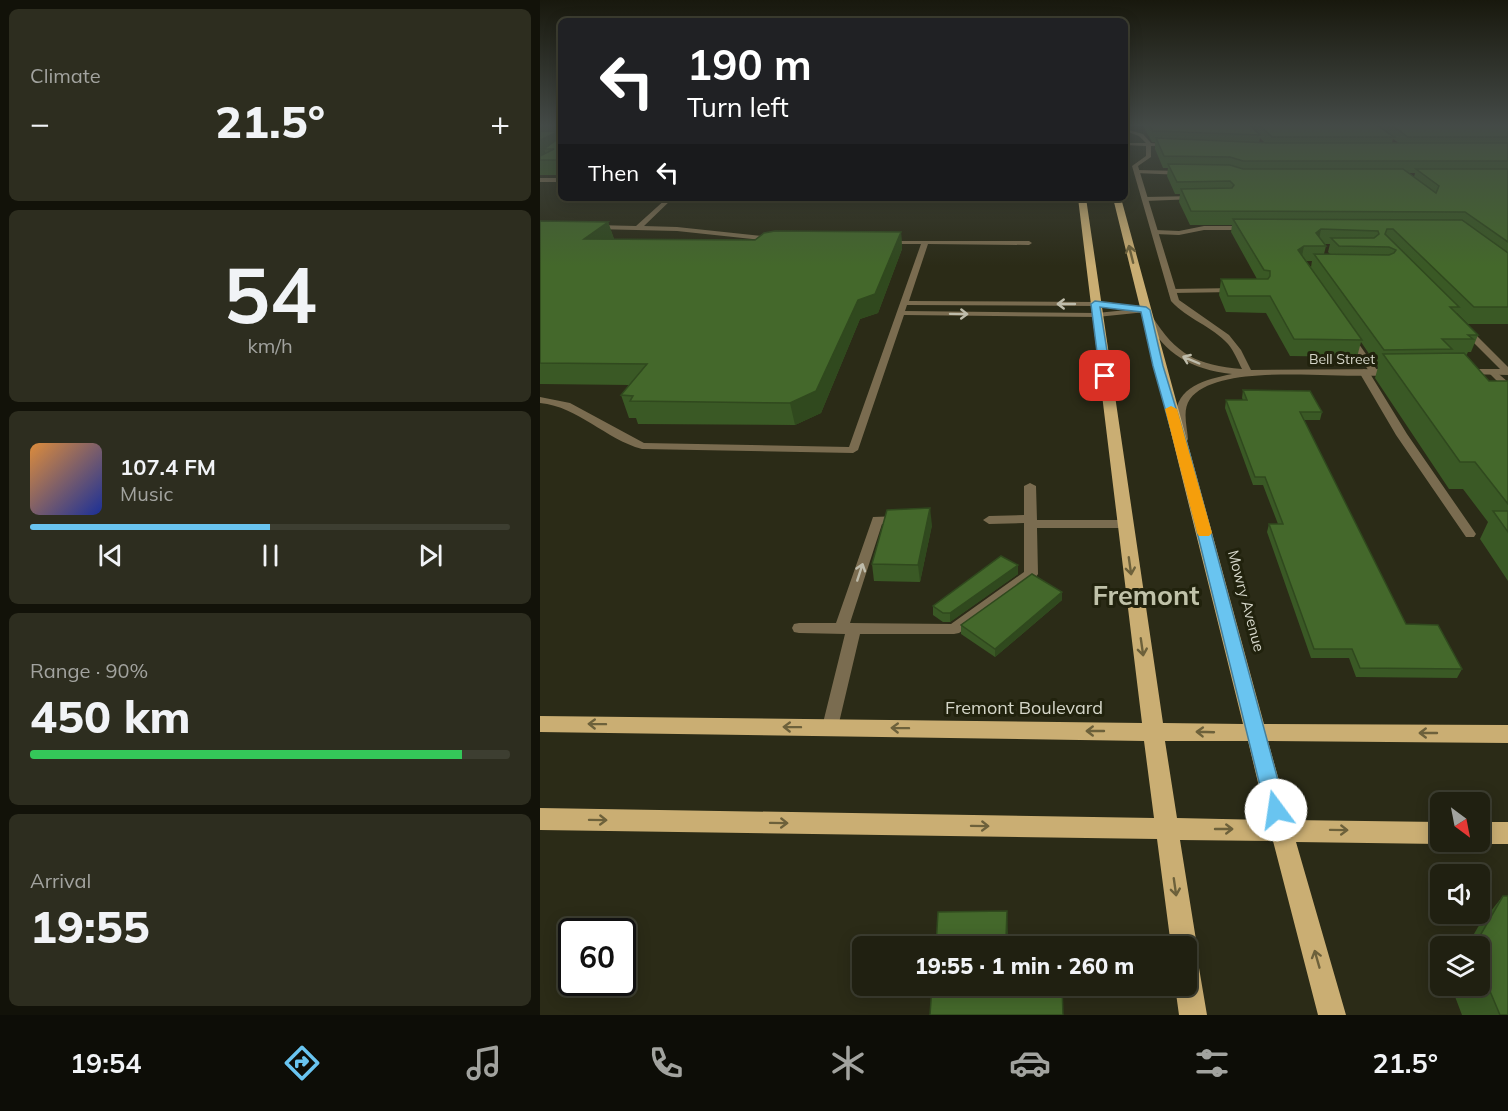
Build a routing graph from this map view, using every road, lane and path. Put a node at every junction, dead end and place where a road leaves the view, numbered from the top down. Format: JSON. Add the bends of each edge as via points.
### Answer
{"nodes":[{"id":1,"x":1137,"y":172,"type":"joint"},
{"id":2,"x":1195,"y":173,"type":"edge"},
{"id":3,"x":540,"y":180,"type":"edge"},
{"id":4,"x":558,"y":180,"type":"edge"},
{"id":5,"x":1204,"y":198,"type":"edge"},
{"id":6,"x":1145,"y":199,"type":"junction"},
{"id":7,"x":667,"y":201,"type":"edge"},
{"id":8,"x":1082,"y":201,"type":"edge"},
{"id":9,"x":1118,"y":201,"type":"edge"},
{"id":10,"x":582,"y":227,"type":"edge"},
{"id":11,"x":639,"y":227,"type":"junction"},
{"id":12,"x":1256,"y":228,"type":"edge"},
{"id":13,"x":1155,"y":232,"type":"junction"},
{"id":14,"x":780,"y":240,"type":"edge"},
{"id":15,"x":875,"y":242,"type":"edge"},
{"id":16,"x":925,"y":242,"type":"junction"},
{"id":17,"x":1029,"y":243,"type":"dead end"},
{"id":18,"x":1240,"y":290,"type":"edge"},
{"id":19,"x":1172,"y":291,"type":"junction"},
{"id":20,"x":904,"y":303,"type":"junction"},
{"id":21,"x":1096,"y":310,"type":"junction"},
{"id":22,"x":1146,"y":310,"type":"junction"},
{"id":23,"x":900,"y":313,"type":"junction"},
{"id":24,"x":1341,"y":324,"type":"edge"},
{"id":25,"x":1462,"y":326,"type":"edge"},
{"id":26,"x":1369,"y":372,"type":"junction"},
{"id":27,"x":1398,"y":372,"type":"edge"},
{"id":28,"x":1458,"y":372,"type":"edge"},
{"id":29,"x":1493,"y":372,"type":"junction"},
{"id":30,"x":1508,"y":372,"type":"edge"},
{"id":31,"x":1248,"y":373,"type":"junction"},
{"id":32,"x":1508,"y":387,"type":"edge"},
{"id":33,"x":540,"y":400,"type":"edge"},
{"id":34,"x":1183,"y":451,"type":"junction"},
{"id":35,"x":1030,"y":486,"type":"dead end"},
{"id":36,"x":910,"y":520,"type":"edge"},
{"id":37,"x":989,"y":520,"type":"dead end"},
{"id":38,"x":1030,"y":522,"type":"junction"},
{"id":39,"x":1124,"y":524,"type":"junction"},
{"id":40,"x":1470,"y":534,"type":"dead end"},
{"id":41,"x":799,"y":628,"type":"dead end"},
{"id":42,"x":848,"y":628,"type":"junction"},
{"id":43,"x":540,"y":724,"type":"edge"},
{"id":44,"x":830,"y":727,"type":"junction"},
{"id":45,"x":1154,"y":731,"type":"junction"},
{"id":46,"x":1257,"y":734,"type":"junction"},
{"id":47,"x":1508,"y":734,"type":"edge"},
{"id":48,"x":540,"y":819,"type":"edge"},
{"id":49,"x":1167,"y":829,"type":"junction"},
{"id":50,"x":1281,"y":829,"type":"junction"},
{"id":51,"x":1430,"y":833,"type":"edge"},
{"id":52,"x":1490,"y":833,"type":"edge"},
{"id":53,"x":1508,"y":833,"type":"edge"},
{"id":54,"x":1183,"y":936,"type":"edge"},
{"id":55,"x":1190,"y":996,"type":"edge"},
{"id":56,"x":1193,"y":1015,"type":"edge"},
{"id":57,"x":1332,"y":1015,"type":"edge"}],
"edges":[{"from":1,"to":2,"type":"street"},
{"from":1,"to":6,"type":"street"},
{"from":3,"to":4,"type":"street"},
{"from":5,"to":6,"type":"street"},
{"from":6,"to":13,"type":"street"},
{"from":7,"to":11,"type":"street"},
{"from":8,"to":21,"type":"main road"},
{"from":22,"to":9,"type":"main road","name":"Mowry Avenue","one_way":true},
{"from":10,"to":11,"type":"street"},
{"from":11,"to":14,"type":"street"},
{"from":12,"to":13,"type":"street"},
{"from":13,"to":19,"type":"street"},
{"from":15,"to":16,"type":"street"},
{"from":16,"to":17,"type":"street"},
{"from":16,"to":20,"type":"street"},
{"from":18,"to":19,"type":"street"},
{"from":19,"to":31,"type":"street","via":[[1184,310],[1233,343]]},
{"from":21,"to":20,"type":"street","one_way":true},
{"from":20,"to":23,"type":"street"},
{"from":21,"to":22,"type":"street"},
{"from":23,"to":21,"type":"street","one_way":true},
{"from":21,"to":39,"type":"main road"},
{"from":31,"to":22,"type":"street","name":"Bell Street","one_way":true,"via":[[1190,361],[1165,342]]},
{"from":22,"to":34,"type":"main road","name":"Mowry Avenue"},
{"from":23,"to":33,"type":"street","via":[[853,450],[642,446],[576,410]]},
{"from":24,"to":26,"type":"street"},
{"from":25,"to":30,"type":"street"},
{"from":26,"to":27,"type":"street","name":"Bell Street"},
{"from":26,"to":31,"type":"street","name":"Bell Street"},
{"from":26,"to":40,"type":"street","via":[[1375,394]]},
{"from":28,"to":29,"type":"street"},
{"from":29,"to":30,"type":"street"},
{"from":29,"to":32,"type":"street"},
{"from":31,"to":34,"type":"street","name":"Bell Street","via":[[1198,388],[1187,396],[1182,406]]},
{"from":34,"to":46,"type":"main road","name":"Mowry Avenue"},
{"from":35,"to":38,"type":"street"},
{"from":42,"to":36,"type":"street","one_way":true,"via":[[877,520]]},
{"from":37,"to":38,"type":"street"},
{"from":38,"to":39,"type":"street"},
{"from":38,"to":42,"type":"street","via":[[1031,574],[954,629]]},
{"from":39,"to":45,"type":"main road","one_way":true},
{"from":41,"to":42,"type":"street"},
{"from":42,"to":44,"type":"street"},
{"from":44,"to":43,"type":"main road","name":"Fremont Boulevard","one_way":true},
{"from":45,"to":44,"type":"main road","name":"Fremont Boulevard","one_way":true},
{"from":46,"to":45,"type":"main road","name":"Fremont Boulevard","one_way":true},
{"from":45,"to":49,"type":"main road"},
{"from":47,"to":46,"type":"main road","name":"Fremont Boulevard","one_way":true},
{"from":46,"to":50,"type":"main road","name":"Mowry Avenue"},
{"from":48,"to":49,"type":"main road","one_way":true},
{"from":49,"to":50,"type":"main road","one_way":true},
{"from":49,"to":54,"type":"main road","one_way":true},
{"from":50,"to":51,"type":"main road","one_way":true},
{"from":57,"to":50,"type":"main road","name":"Mowry Avenue","one_way":true},
{"from":52,"to":53,"type":"main road"},
{"from":55,"to":56,"type":"main road"}]}
